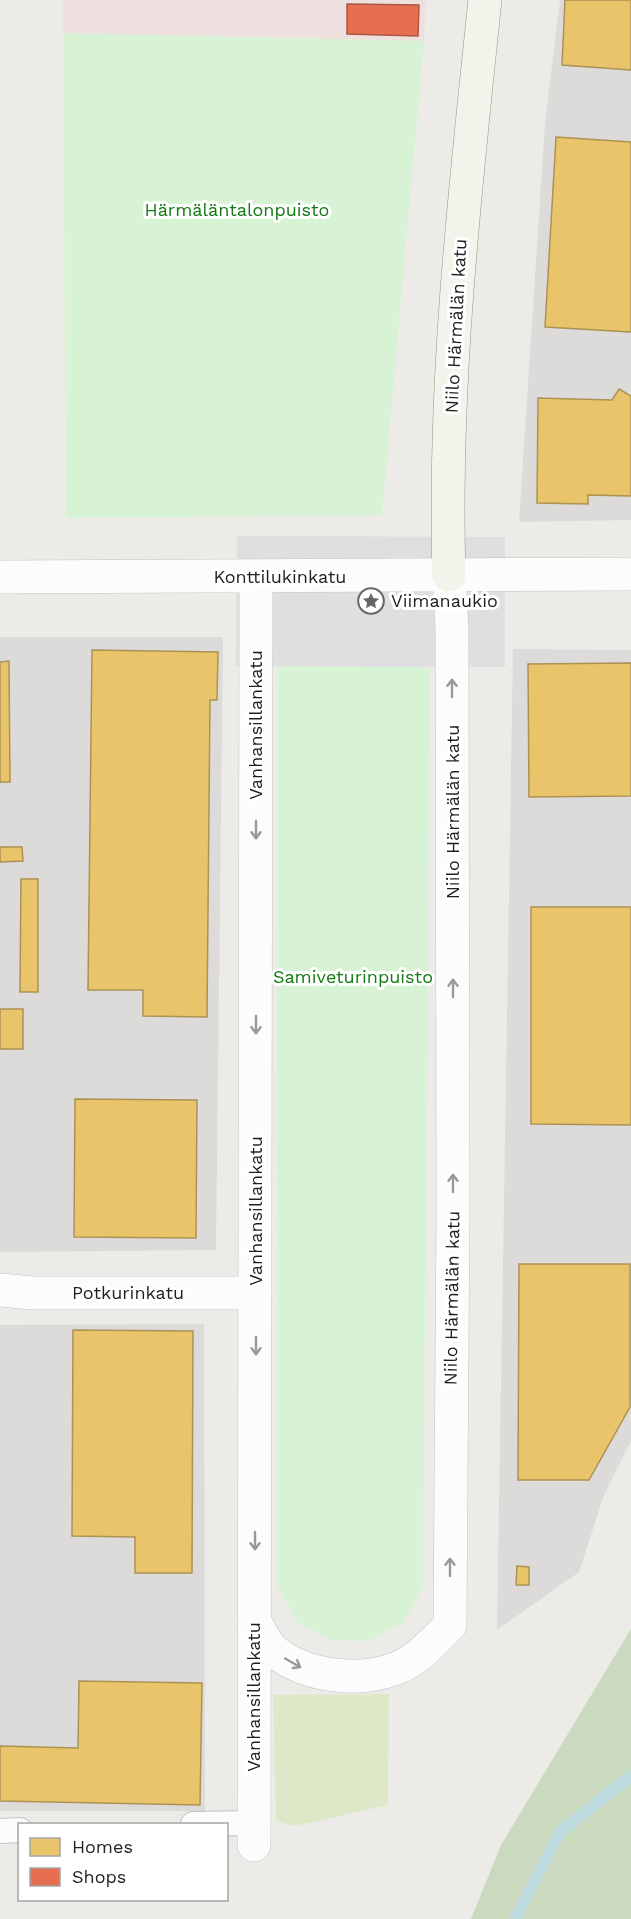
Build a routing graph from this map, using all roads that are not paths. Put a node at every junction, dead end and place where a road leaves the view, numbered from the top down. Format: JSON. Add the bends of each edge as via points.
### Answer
{"nodes":[{"id":1,"x":484,"y":0,"type":"edge"},
{"id":2,"x":631,"y":574,"type":"edge"},
{"id":3,"x":449,"y":575,"type":"junction"},
{"id":4,"x":0,"y":577,"type":"edge"},
{"id":5,"x":256,"y":577,"type":"junction"},
{"id":6,"x":0,"y":1290,"type":"edge"},
{"id":7,"x":255,"y":1293,"type":"junction"},
{"id":8,"x":254,"y":1621,"type":"junction"},
{"id":9,"x":228,"y":1829,"type":"edge"},
{"id":10,"x":18,"y":1830,"type":"edge"},
{"id":11,"x":0,"y":1831,"type":"edge"},
{"id":12,"x":244,"y":1831,"type":"edge"}],
"edges":[{"from":1,"to":3,"type":"street","name":"Niilo Härmälän katu","via":[[456,287],[447,528]]},
{"from":2,"to":3,"type":"street","name":"Konttilukinkatu"},
{"from":3,"to":5,"type":"street","name":"Konttilukinkatu"},
{"from":8,"to":3,"type":"street","name":"Niilo Härmälän katu","one_way":true,"via":[[272,1650],[320,1675],[378,1674],[398,1668],[424,1651],[450,1625],[453,1177]]},
{"from":4,"to":5,"type":"street","name":"Konttilukinkatu"},
{"from":5,"to":7,"type":"street","name":"Vanhansillankatu","one_way":true},
{"from":6,"to":7,"type":"street","name":"Potkurinkatu"},
{"from":7,"to":8,"type":"street","name":"Vanhansillankatu","one_way":true},
{"from":8,"to":12,"type":"street","name":"Vanhansillankatu"},
{"from":9,"to":12,"type":"lane"},
{"from":10,"to":11,"type":"lane"}]}
